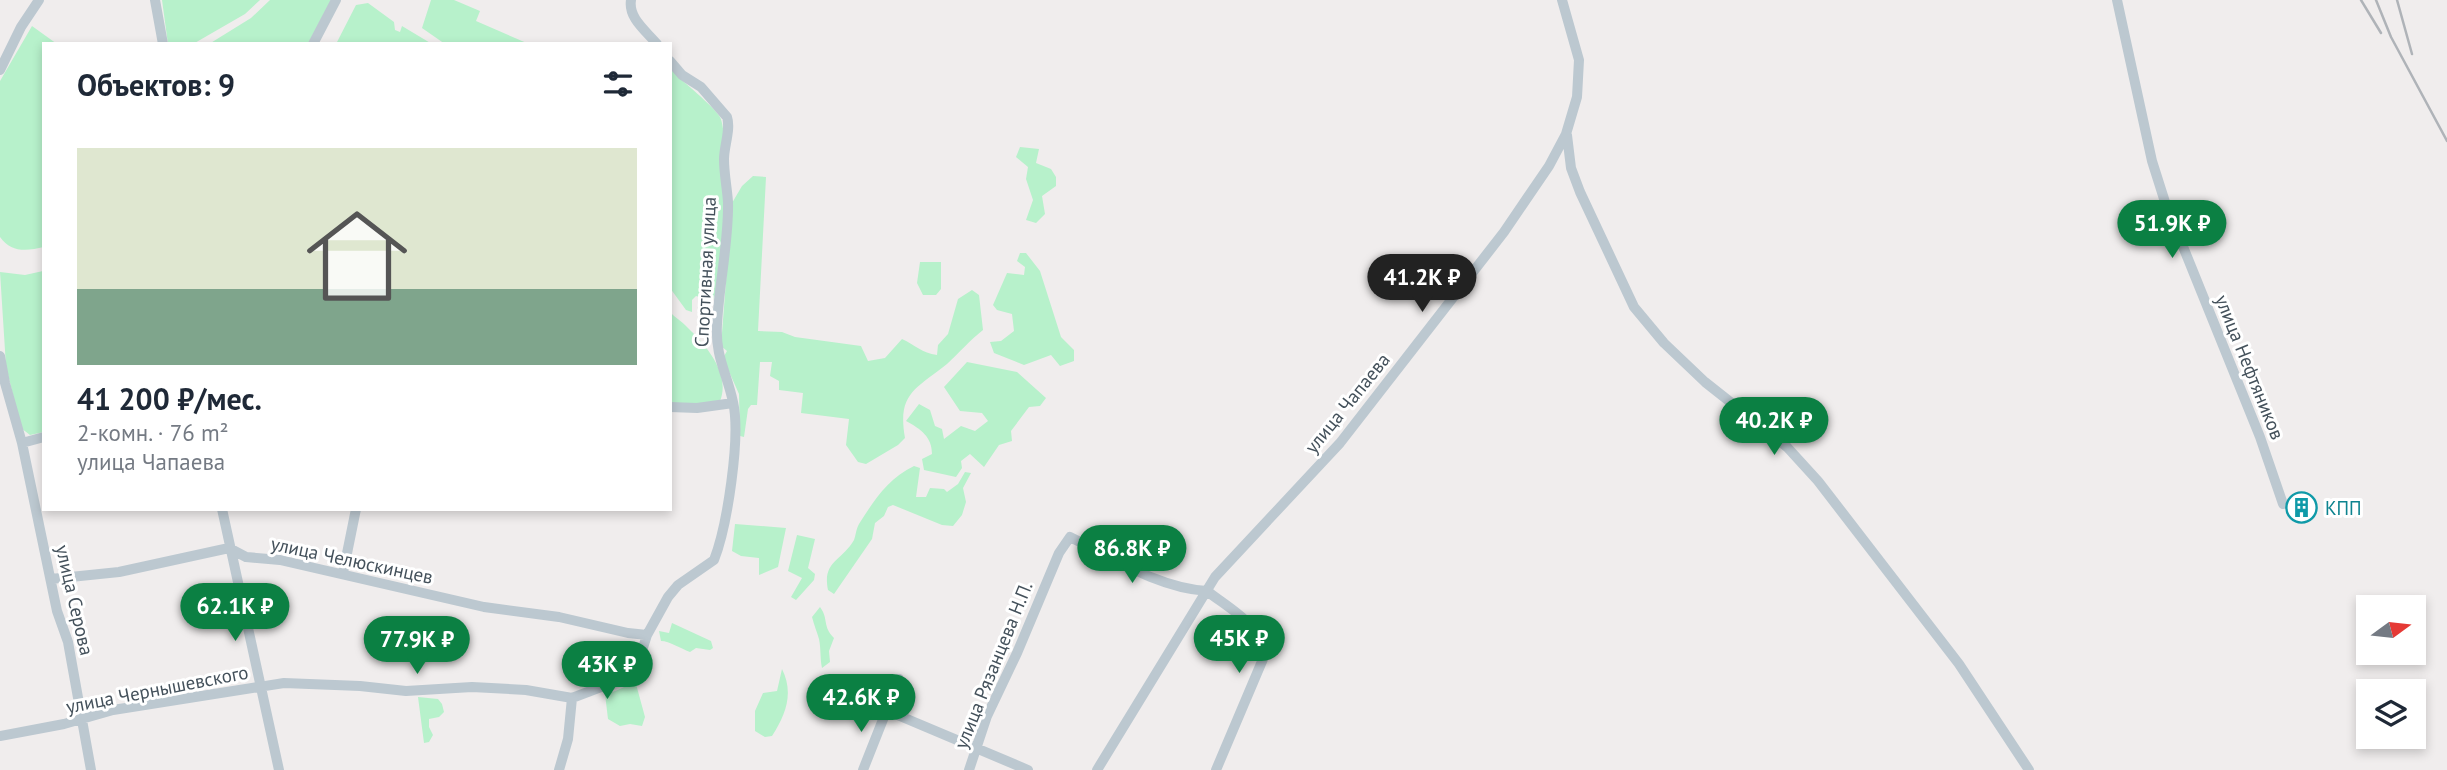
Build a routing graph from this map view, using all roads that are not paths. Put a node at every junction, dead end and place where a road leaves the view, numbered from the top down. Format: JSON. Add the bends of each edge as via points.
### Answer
{"nodes":[{"id":1,"x":39,"y":0,"type":"edge"},
{"id":2,"x":155,"y":0,"type":"edge"},
{"id":3,"x":336,"y":0,"type":"edge"},
{"id":4,"x":631,"y":0,"type":"edge"},
{"id":5,"x":1562,"y":0,"type":"edge"},
{"id":6,"x":2117,"y":0,"type":"edge"},
{"id":7,"x":163,"y":42,"type":"edge"},
{"id":8,"x":314,"y":42,"type":"edge"},
{"id":9,"x":655,"y":42,"type":"edge"},
{"id":10,"x":672,"y":63,"type":"edge"},
{"id":11,"x":0,"y":70,"type":"edge"},
{"id":12,"x":1566,"y":134,"type":"junction"},
{"id":13,"x":0,"y":356,"type":"edge"},
{"id":14,"x":733,"y":403,"type":"junction"},
{"id":15,"x":672,"y":407,"type":"edge"},
{"id":16,"x":42,"y":438,"type":"edge"},
{"id":17,"x":22,"y":443,"type":"junction"},
{"id":18,"x":2283,"y":504,"type":"dead end"},
{"id":19,"x":222,"y":511,"type":"edge"},
{"id":20,"x":356,"y":511,"type":"edge"},
{"id":21,"x":229,"y":548,"type":"junction"},
{"id":22,"x":343,"y":573,"type":"junction"},
{"id":23,"x":51,"y":579,"type":"junction"},
{"id":24,"x":1207,"y":591,"type":"junction"},
{"id":25,"x":647,"y":635,"type":"junction"},
{"id":26,"x":899,"y":680,"type":"dead end"},
{"id":27,"x":260,"y":687,"type":"junction"},
{"id":28,"x":572,"y":698,"type":"junction"},
{"id":29,"x":888,"y":711,"type":"junction"},
{"id":30,"x":83,"y":718,"type":"junction"},
{"id":31,"x":0,"y":736,"type":"edge"},
{"id":32,"x":977,"y":749,"type":"junction"},
{"id":33,"x":91,"y":770,"type":"edge"},
{"id":34,"x":279,"y":770,"type":"edge"},
{"id":35,"x":559,"y":770,"type":"edge"},
{"id":36,"x":863,"y":770,"type":"edge"},
{"id":37,"x":969,"y":770,"type":"edge"},
{"id":38,"x":1028,"y":770,"type":"edge"},
{"id":39,"x":1097,"y":770,"type":"edge"},
{"id":40,"x":1216,"y":770,"type":"edge"},
{"id":41,"x":2028,"y":770,"type":"edge"}],
"edges":[{"from":1,"to":11,"type":"street"},
{"from":2,"to":7,"type":"street"},
{"from":3,"to":8,"type":"street"},
{"from":4,"to":9,"type":"street","via":[[635,20]]},
{"from":5,"to":12,"type":"street","name":"улица Чапаева","via":[[1579,60],[1577,97]]},
{"from":6,"to":18,"type":"street","name":"улица Нефтяников","via":[[2162,192]]},
{"from":10,"to":14,"type":"street","name":"Спортивная улица","via":[[701,87],[729,123],[724,145],[728,202],[717,327],[719,359]]},
{"from":12,"to":24,"type":"street","name":"улица Чапаева","via":[[1504,232],[1340,443]]},
{"from":12,"to":41,"type":"street","via":[[1580,192],[1634,307],[1705,382],[1787,447],[1818,481],[1959,664]]},
{"from":13,"to":17,"type":"street","name":"улица Серова"},
{"from":14,"to":15,"type":"street"},
{"from":14,"to":25,"type":"street","name":"Спортивная улица","via":[[736,440],[716,557],[678,585]]},
{"from":16,"to":17,"type":"street"},
{"from":17,"to":23,"type":"street","name":"улица Серова"},
{"from":19,"to":21,"type":"street"},
{"from":20,"to":22,"type":"street"},
{"from":21,"to":22,"type":"street","name":"улица Челюскинцев","via":[[247,557]]},
{"from":21,"to":23,"type":"street","name":"улица Челюскинцев","via":[[119,572]]},
{"from":21,"to":27,"type":"street"},
{"from":22,"to":25,"type":"street","name":"улица Челюскинцев","via":[[484,607]]},
{"from":23,"to":30,"type":"street","name":"улица Серова"},
{"from":24,"to":32,"type":"street","name":"улица Рязанцева Н.П.","via":[[1148,576],[1070,537],[987,716]]},
{"from":24,"to":39,"type":"street","name":"улица Чапаева"},
{"from":24,"to":40,"type":"street","via":[[1257,632],[1264,650]]},
{"from":25,"to":28,"type":"street","name":"Спортивная улица","via":[[640,657],[622,679]]},
{"from":26,"to":29,"type":"street"},
{"from":27,"to":28,"type":"street","name":"улица Чернышевского","via":[[297,684],[406,691],[472,687]]},
{"from":27,"to":30,"type":"street","name":"улица Чернышевского"},
{"from":27,"to":34,"type":"street"},
{"from":28,"to":35,"type":"street"},
{"from":29,"to":32,"type":"street"},
{"from":29,"to":36,"type":"street"},
{"from":30,"to":31,"type":"street","name":"улица Чернышевского"},
{"from":30,"to":33,"type":"street","name":"улица Серова"},
{"from":32,"to":37,"type":"street","name":"улица Рязанцева Н.П."},
{"from":32,"to":38,"type":"street"}]}
